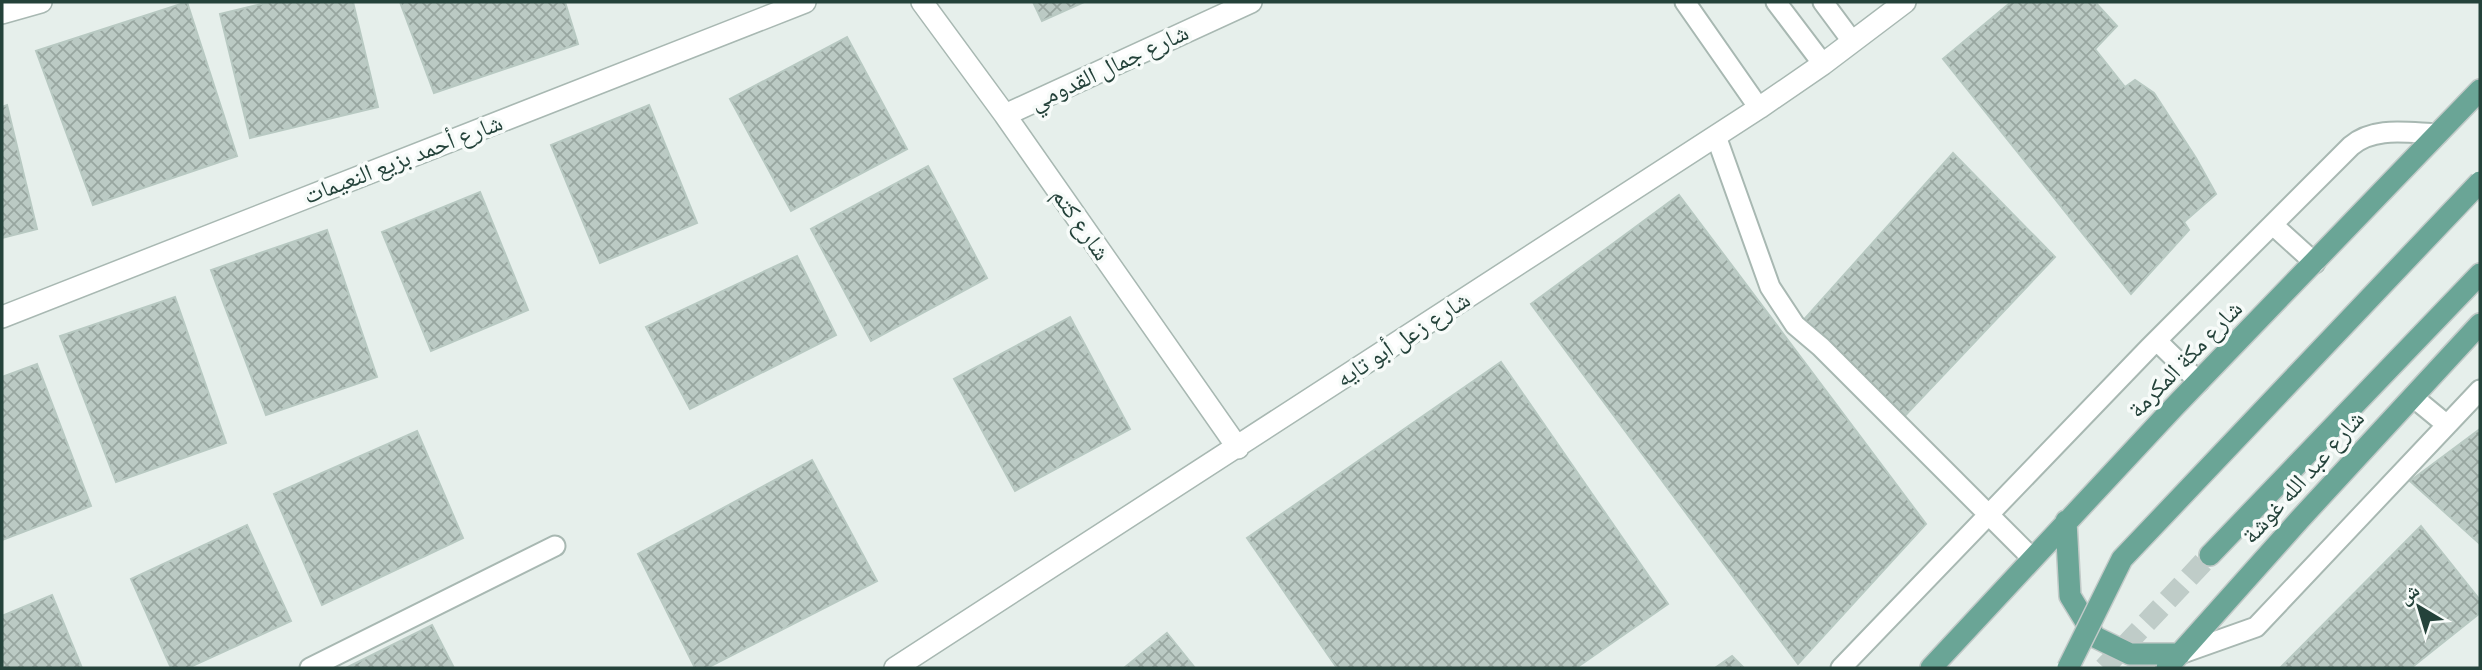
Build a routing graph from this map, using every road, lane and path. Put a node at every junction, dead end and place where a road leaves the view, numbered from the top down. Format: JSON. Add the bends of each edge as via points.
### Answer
{"nodes":[{"id":1,"x":41,"y":2,"type":"edge"},
{"id":2,"x":804,"y":2,"type":"edge"},
{"id":3,"x":922,"y":2,"type":"edge"},
{"id":4,"x":1251,"y":2,"type":"edge"},
{"id":5,"x":1685,"y":2,"type":"edge"},
{"id":6,"x":1776,"y":2,"type":"edge"},
{"id":7,"x":1823,"y":2,"type":"edge"},
{"id":8,"x":1905,"y":2,"type":"edge"},
{"id":9,"x":2,"y":13,"type":"edge"},
{"id":10,"x":1852,"y":41,"type":"junction"},
{"id":11,"x":1823,"y":64,"type":"junction"},
{"id":12,"x":2480,"y":90,"type":"edge"},
{"id":13,"x":1759,"y":108,"type":"junction"},
{"id":14,"x":1005,"y":115,"type":"junction"},
{"id":15,"x":2438,"y":134,"type":"junction"},
{"id":16,"x":1716,"y":136,"type":"junction"},
{"id":17,"x":2480,"y":182,"type":"edge"},
{"id":18,"x":2273,"y":225,"type":"junction"},
{"id":19,"x":2315,"y":263,"type":"junction"},
{"id":20,"x":2480,"y":274,"type":"edge"},
{"id":21,"x":2,"y":317,"type":"edge"},
{"id":22,"x":2480,"y":324,"type":"edge"},
{"id":23,"x":2157,"y":341,"type":"junction"},
{"id":24,"x":2199,"y":382,"type":"junction"},
{"id":25,"x":2480,"y":390,"type":"edge"},
{"id":26,"x":2413,"y":397,"type":"junction"},
{"id":27,"x":2447,"y":425,"type":"junction"},
{"id":28,"x":1238,"y":448,"type":"junction"},
{"id":29,"x":1988,"y":514,"type":"junction"},
{"id":30,"x":2066,"y":521,"type":"junction"},
{"id":31,"x":555,"y":545,"type":"dead end"},
{"id":32,"x":2210,"y":555,"type":"tunnel mouth"},
{"id":33,"x":2032,"y":558,"type":"junction"},
{"id":34,"x":2174,"y":661,"type":"edge"},
{"id":35,"x":310,"y":668,"type":"edge"},
{"id":36,"x":895,"y":668,"type":"edge"},
{"id":37,"x":1841,"y":668,"type":"edge"},
{"id":38,"x":1931,"y":668,"type":"edge"},
{"id":39,"x":2068,"y":668,"type":"edge"}],
"edges":[{"from":1,"to":9,"type":"street"},
{"from":2,"to":21,"type":"street","name":"شارع أحمد بزيع النعيمات"},
{"from":3,"to":14,"type":"street","name":"شارع كتم"},
{"from":4,"to":14,"type":"street","name":"شارع جمال القدومي"},
{"from":5,"to":13,"type":"lane"},
{"from":6,"to":11,"type":"lane"},
{"from":7,"to":10,"type":"lane"},
{"from":8,"to":10,"type":"street","name":"شارع زعل أبو تايه"},
{"from":10,"to":11,"type":"street","name":"شارع زعل أبو تايه"},
{"from":11,"to":13,"type":"street","name":"شارع زعل أبو تايه"},
{"from":12,"to":15,"type":"main road","name":"شارع مكة المكرمة"},
{"from":13,"to":16,"type":"street","name":"شارع زعل أبو تايه"},
{"from":14,"to":28,"type":"street","name":"شارع كتم"},
{"from":15,"to":18,"type":"lane","via":[[2373,133],[2361,137]]},
{"from":15,"to":19,"type":"main road","name":"شارع مكة المكرمة"},
{"from":16,"to":28,"type":"street","name":"شارع زعل أبو تايه"},
{"from":16,"to":29,"type":"lane","via":[[1770,287],[1795,326]]},
{"from":17,"to":39,"type":"main road","bridge":true,"via":[[2122,559]]},
{"from":18,"to":19,"type":"lane"},
{"from":18,"to":23,"type":"lane"},
{"from":19,"to":24,"type":"main road","name":"شارع مكة المكرمة"},
{"from":20,"to":32,"type":"main road"},
{"from":22,"to":26,"type":"main road","name":"شارع عبد الله غوشة"},
{"from":23,"to":24,"type":"lane"},
{"from":23,"to":29,"type":"lane"},
{"from":24,"to":30,"type":"main road","name":"شارع مكة المكرمة"},
{"from":25,"to":27,"type":"lane"},
{"from":26,"to":27,"type":"lane"},
{"from":26,"to":34,"type":"main road","name":"شارع عبد الله غوشة"},
{"from":27,"to":34,"type":"lane","via":[[2256,627]]},
{"from":28,"to":36,"type":"street","name":"شارع زعل أبو تايه"},
{"from":29,"to":33,"type":"lane"},
{"from":29,"to":37,"type":"lane"},
{"from":30,"to":33,"type":"main road","name":"شارع مكة المكرمة"},
{"from":30,"to":34,"type":"main road","via":[[2070,596],[2095,638],[2130,654]]},
{"from":31,"to":35,"type":"lane"},
{"from":33,"to":38,"type":"main road","name":"شارع مكة المكرمة"}]}
